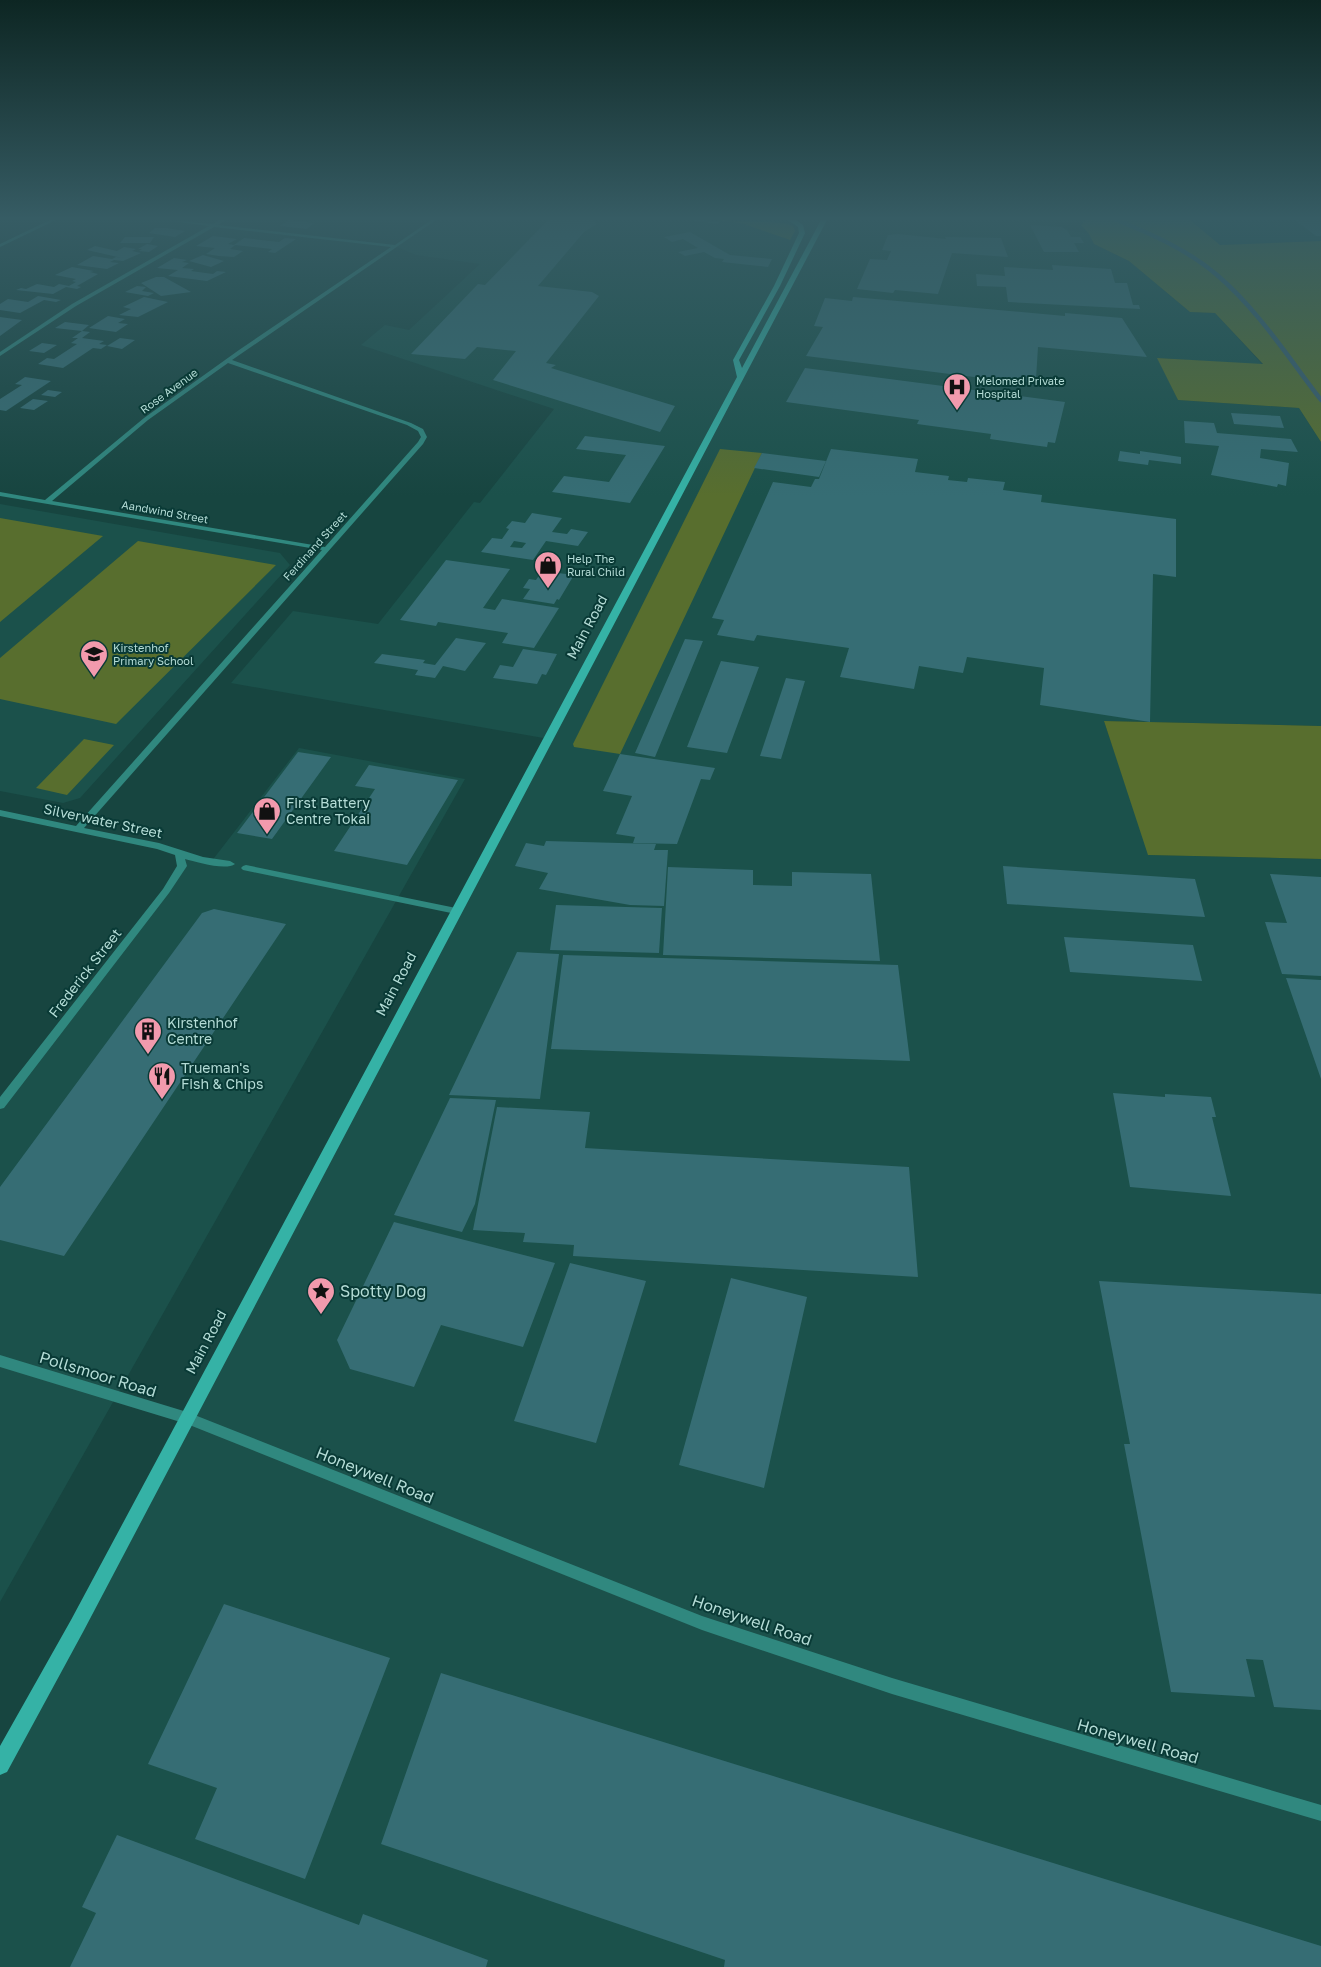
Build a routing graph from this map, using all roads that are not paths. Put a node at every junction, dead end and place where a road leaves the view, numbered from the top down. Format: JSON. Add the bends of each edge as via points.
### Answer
{"nodes":[{"id":1,"x":64,"y":312,"type":"edge"},
{"id":2,"x":299,"y":312,"type":"edge"},
{"id":3,"x":763,"y":312,"type":"edge"},
{"id":4,"x":775,"y":312,"type":"edge"},
{"id":5,"x":0,"y":354,"type":"edge"},
{"id":6,"x":228,"y":361,"type":"junction"},
{"id":7,"x":740,"y":376,"type":"junction"},
{"id":8,"x":0,"y":494,"type":"edge"},
{"id":9,"x":46,"y":502,"type":"junction"},
{"id":10,"x":327,"y":549,"type":"junction"},
{"id":11,"x":0,"y":813,"type":"edge"},
{"id":12,"x":78,"y":829,"type":"junction"},
{"id":13,"x":179,"y":854,"type":"junction"},
{"id":14,"x":230,"y":864,"type":"dead end"},
{"id":15,"x":246,"y":868,"type":"dead end"},
{"id":16,"x":456,"y":911,"type":"junction"},
{"id":17,"x":0,"y":1105,"type":"edge"},
{"id":18,"x":0,"y":1360,"type":"edge"},
{"id":19,"x":187,"y":1418,"type":"junction"},
{"id":20,"x":0,"y":1765,"type":"edge"},
{"id":21,"x":1321,"y":1813,"type":"edge"}],
"edges":[{"from":1,"to":5,"type":"street"},
{"from":2,"to":6,"type":"street","name":"Rose Avenue"},
{"from":3,"to":7,"type":"main road","via":[[736,360]]},
{"from":4,"to":7,"type":"main road","name":"Main Road"},
{"from":6,"to":9,"type":"street","name":"Rose Avenue","via":[[146,419]]},
{"from":6,"to":10,"type":"street","name":"Ferdinand Street","via":[[409,424],[424,433],[421,443]]},
{"from":7,"to":16,"type":"main road","name":"Main Road"},
{"from":8,"to":9,"type":"street","name":"Aandwind Street"},
{"from":9,"to":10,"type":"street","name":"Aandwind Street"},
{"from":10,"to":12,"type":"street","name":"Ferdinand Street"},
{"from":11,"to":12,"type":"street","name":"Silverwater Street"},
{"from":12,"to":13,"type":"street","name":"Silverwater Street","via":[[159,846]]},
{"from":13,"to":14,"type":"street","name":"Silverwater Street"},
{"from":13,"to":17,"type":"street","name":"Frederick Street","via":[[182,866],[166,892]]},
{"from":15,"to":16,"type":"street"},
{"from":16,"to":19,"type":"main road","name":"Main Road"},
{"from":18,"to":19,"type":"street","name":"Pollsmoor Road"},
{"from":19,"to":20,"type":"main road","name":"Main Road"},
{"from":19,"to":21,"type":"street","name":"Honeywell Road","via":[[702,1623],[892,1686]]}]}
